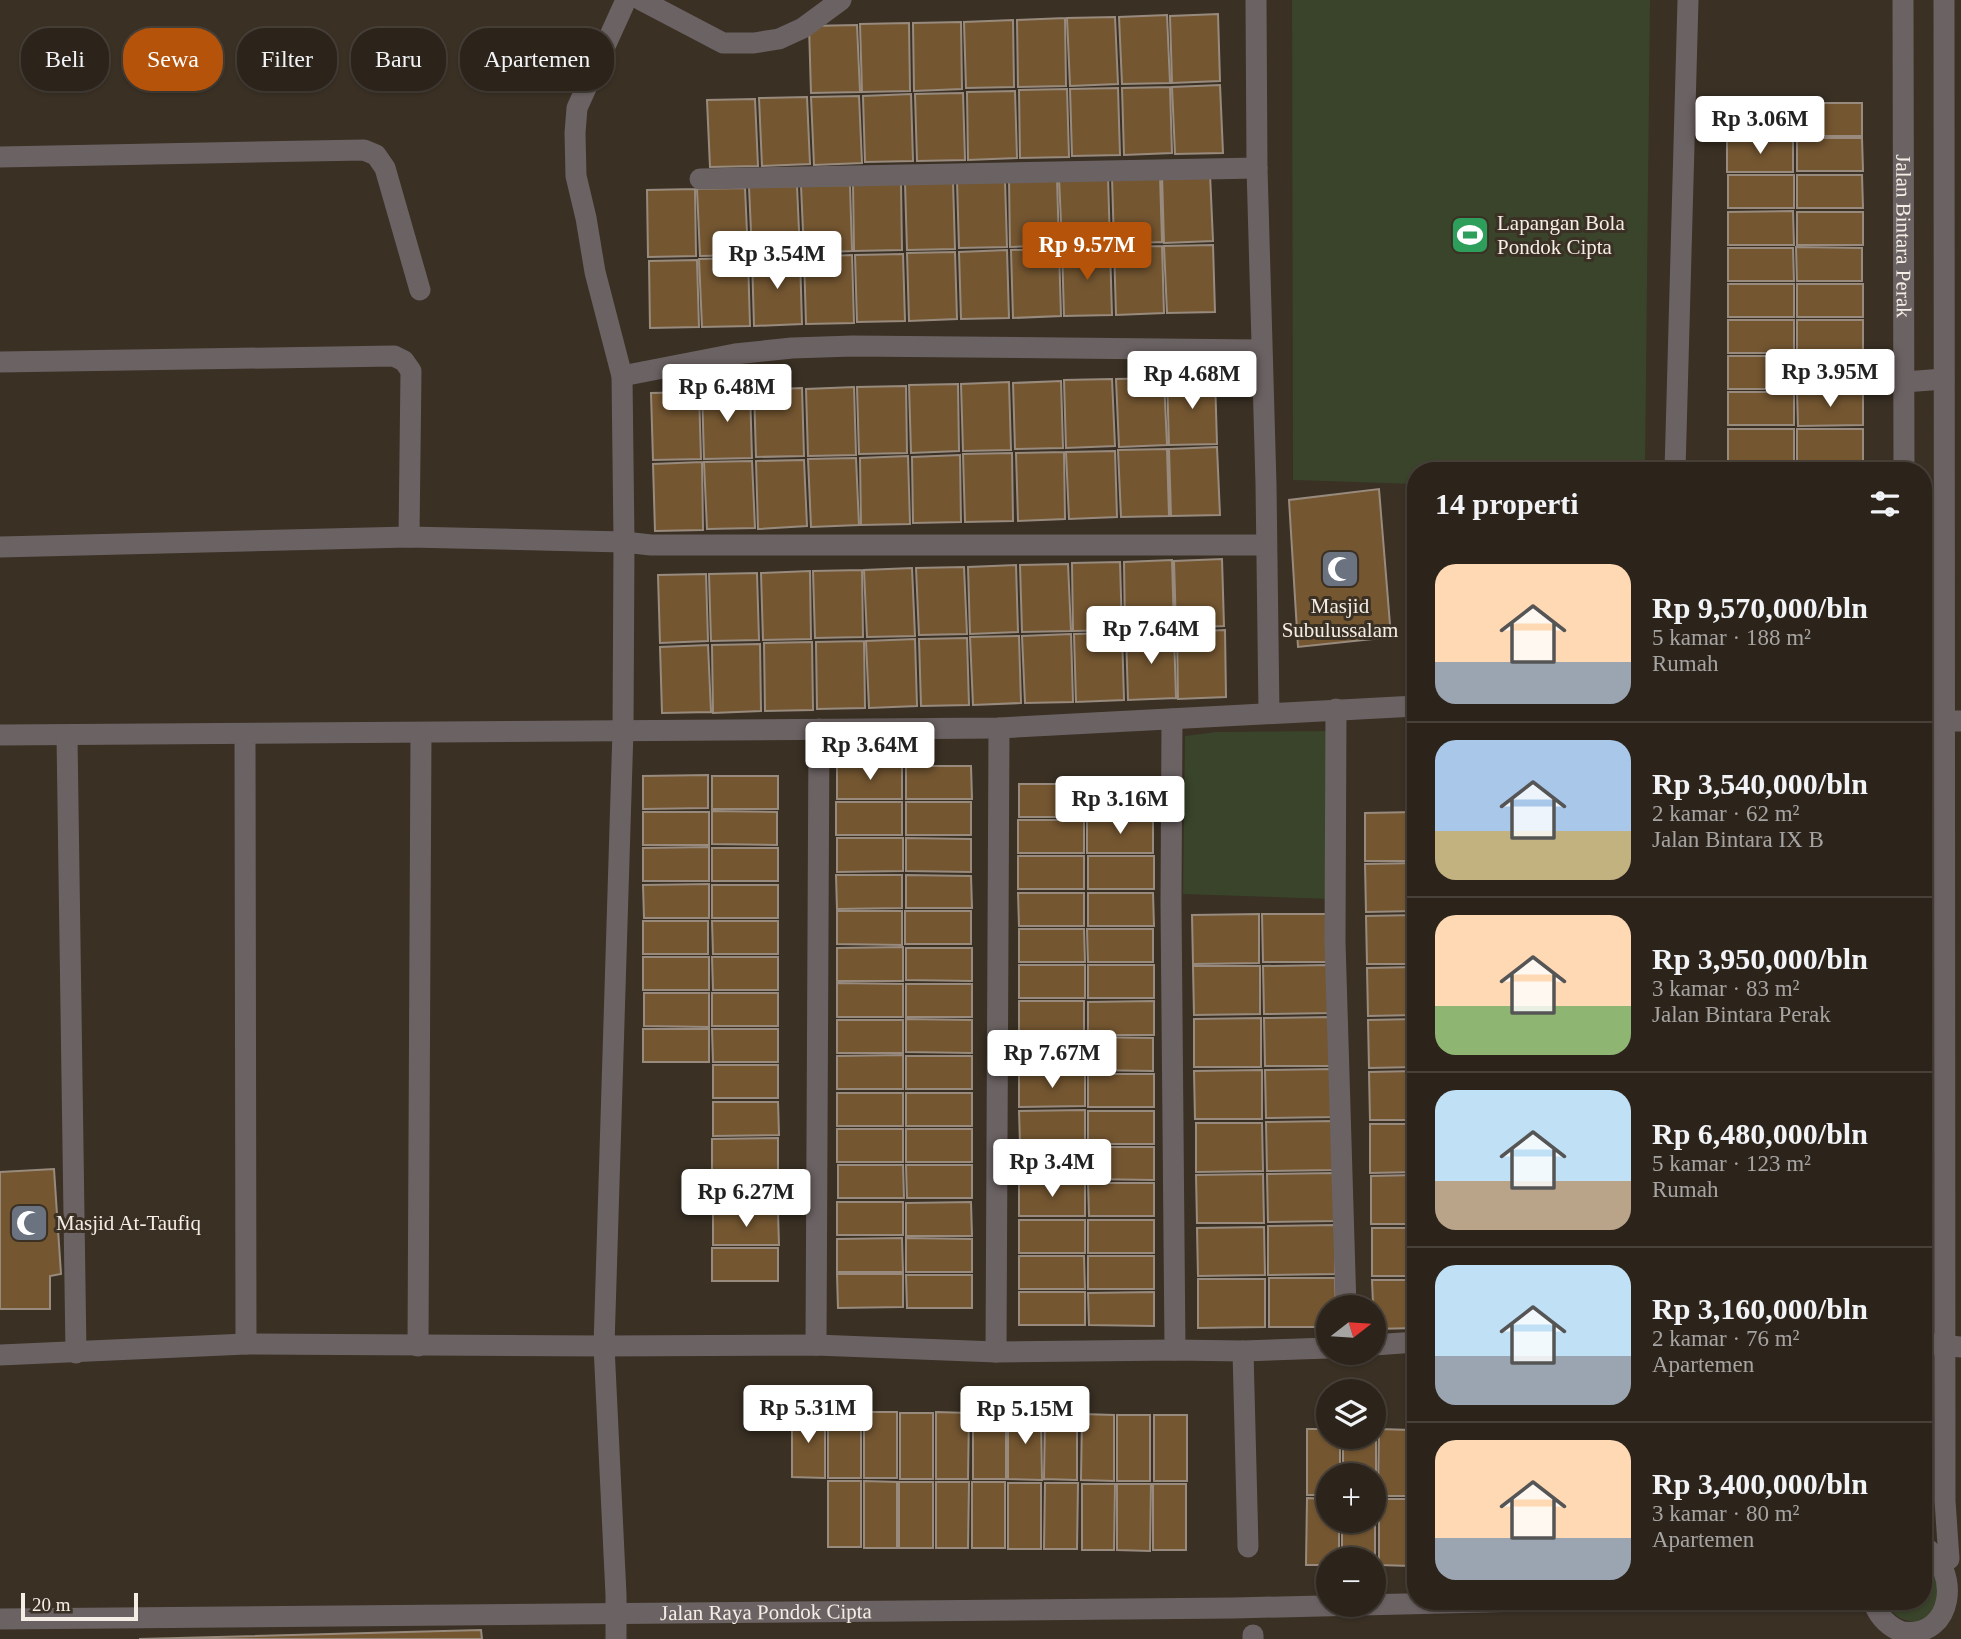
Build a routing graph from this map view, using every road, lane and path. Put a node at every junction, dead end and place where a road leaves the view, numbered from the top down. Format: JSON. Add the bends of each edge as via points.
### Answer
{"nodes":[{"id":1,"x":626,"y":0,"type":"edge"},
{"id":2,"x":641,"y":0,"type":"edge"},
{"id":3,"x":841,"y":0,"type":"edge"},
{"id":4,"x":1256,"y":0,"type":"edge"},
{"id":5,"x":1688,"y":0,"type":"edge"},
{"id":6,"x":1903,"y":0,"type":"edge"},
{"id":7,"x":1944,"y":0,"type":"edge"},
{"id":8,"x":0,"y":158,"type":"edge"},
{"id":9,"x":1257,"y":169,"type":"junction"},
{"id":10,"x":700,"y":179,"type":"dead end"},
{"id":11,"x":420,"y":290,"type":"dead end"},
{"id":12,"x":1261,"y":350,"type":"junction"},
{"id":13,"x":0,"y":362,"type":"edge"},
{"id":14,"x":622,"y":376,"type":"junction"},
{"id":15,"x":1944,"y":379,"type":"junction"},
{"id":16,"x":1904,"y":382,"type":"junction"},
{"id":17,"x":1675,"y":462,"type":"edge"},
{"id":18,"x":1904,"y":462,"type":"edge"},
{"id":19,"x":409,"y":537,"type":"junction"},
{"id":20,"x":624,"y":542,"type":"junction"},
{"id":21,"x":1265,"y":545,"type":"junction"},
{"id":22,"x":0,"y":547,"type":"edge"},
{"id":23,"x":1407,"y":706,"type":"edge"},
{"id":24,"x":1336,"y":709,"type":"junction"},
{"id":25,"x":1269,"y":713,"type":"junction"},
{"id":26,"x":1172,"y":719,"type":"junction"},
{"id":27,"x":1942,"y":721,"type":"edge"},
{"id":28,"x":999,"y":728,"type":"junction"},
{"id":29,"x":820,"y":729,"type":"junction"},
{"id":30,"x":622,"y":730,"type":"junction"},
{"id":31,"x":421,"y":733,"type":"junction"},
{"id":32,"x":245,"y":734,"type":"junction"},
{"id":33,"x":0,"y":735,"type":"edge"},
{"id":34,"x":68,"y":736,"type":"junction"},
{"id":35,"x":1346,"y":1295,"type":"edge"},
{"id":36,"x":1407,"y":1343,"type":"edge"},
{"id":37,"x":1386,"y":1344,"type":"edge"},
{"id":38,"x":1932,"y":1344,"type":"edge"},
{"id":39,"x":246,"y":1345,"type":"junction"},
{"id":40,"x":816,"y":1345,"type":"junction"},
{"id":41,"x":1953,"y":1345,"type":"edge"},
{"id":42,"x":418,"y":1346,"type":"junction"},
{"id":43,"x":604,"y":1346,"type":"junction"},
{"id":44,"x":1316,"y":1348,"type":"edge"},
{"id":45,"x":1175,"y":1350,"type":"junction"},
{"id":46,"x":1242,"y":1351,"type":"junction"},
{"id":47,"x":996,"y":1352,"type":"junction"},
{"id":48,"x":76,"y":1353,"type":"junction"},
{"id":49,"x":0,"y":1355,"type":"edge"},
{"id":50,"x":1248,"y":1547,"type":"dead end"},
{"id":51,"x":1932,"y":1549,"type":"edge"},
{"id":52,"x":1949,"y":1559,"type":"junction"},
{"id":53,"x":1961,"y":1589,"type":"edge"},
{"id":54,"x":1407,"y":1604,"type":"edge"},
{"id":55,"x":1877,"y":1610,"type":"edge"},
{"id":56,"x":617,"y":1613,"type":"junction"},
{"id":57,"x":0,"y":1619,"type":"edge"},
{"id":58,"x":1950,"y":1630,"type":"edge"},
{"id":59,"x":1893,"y":1634,"type":"edge"},
{"id":60,"x":616,"y":1639,"type":"edge"}],
"edges":[{"from":1,"to":14,"type":"street","via":[[577,108],[575,133],[576,176]]},
{"from":2,"to":3,"type":"street","via":[[723,43],[754,43],[803,28]]},
{"from":4,"to":9,"type":"street"},
{"from":5,"to":17,"type":"street"},
{"from":6,"to":16,"type":"street","name":"Jalan Bintara Perak"},
{"from":7,"to":15,"type":"street","name":"Jalan Bintara Perak"},
{"from":8,"to":11,"type":"street","via":[[364,150],[376,155],[385,168]]},
{"from":9,"to":10,"type":"street"},
{"from":9,"to":12,"type":"street"},
{"from":12,"to":14,"type":"street","via":[[792,348]]},
{"from":12,"to":21,"type":"street"},
{"from":13,"to":19,"type":"street","via":[[394,356],[411,371]]},
{"from":14,"to":20,"type":"street"},
{"from":15,"to":16,"type":"street"},
{"from":15,"to":27,"type":"street","name":"Jalan Bintara Perak"},
{"from":16,"to":18,"type":"street","name":"Jalan Bintara Perak"},
{"from":19,"to":20,"type":"street"},
{"from":19,"to":22,"type":"street"},
{"from":20,"to":21,"type":"street"},
{"from":20,"to":30,"type":"street"},
{"from":21,"to":25,"type":"street"},
{"from":23,"to":24,"type":"street"},
{"from":24,"to":25,"type":"street"},
{"from":24,"to":35,"type":"street","via":[[1335,942]]},
{"from":25,"to":26,"type":"street"},
{"from":26,"to":28,"type":"street"},
{"from":26,"to":45,"type":"street"},
{"from":27,"to":41,"type":"street","name":"Jalan Bintara Perak"},
{"from":28,"to":29,"type":"street"},
{"from":28,"to":47,"type":"street"},
{"from":29,"to":30,"type":"street"},
{"from":29,"to":40,"type":"street"},
{"from":30,"to":31,"type":"street"},
{"from":30,"to":43,"type":"street"},
{"from":31,"to":32,"type":"street"},
{"from":31,"to":42,"type":"street"},
{"from":32,"to":34,"type":"street"},
{"from":32,"to":39,"type":"street"},
{"from":33,"to":34,"type":"street"},
{"from":34,"to":48,"type":"street"},
{"from":36,"to":37,"type":"street"},
{"from":38,"to":41,"type":"street"},
{"from":39,"to":42,"type":"street"},
{"from":39,"to":48,"type":"street"},
{"from":40,"to":43,"type":"street"},
{"from":40,"to":47,"type":"street"},
{"from":41,"to":52,"type":"street","name":"Jalan Bintara Perak","via":[[1945,1501]]},
{"from":42,"to":43,"type":"street"},
{"from":43,"to":56,"type":"street"},
{"from":44,"to":46,"type":"street"},
{"from":45,"to":46,"type":"street"},
{"from":45,"to":47,"type":"street"},
{"from":46,"to":50,"type":"street"},
{"from":48,"to":49,"type":"street"},
{"from":51,"to":52,"type":"street"},
{"from":52,"to":53,"type":"street","name":"Jalan Bintara Perak"},
{"from":53,"to":58,"type":"street"},
{"from":54,"to":56,"type":"street","name":"Jalan Raya Pondok Cipta"},
{"from":55,"to":59,"type":"street"},
{"from":56,"to":57,"type":"street","name":"Jalan Raya Pondok Cipta"},
{"from":56,"to":60,"type":"street"},
{"from":58,"to":59,"type":"street","via":[[1941,1627],[1925,1634]]}]}
